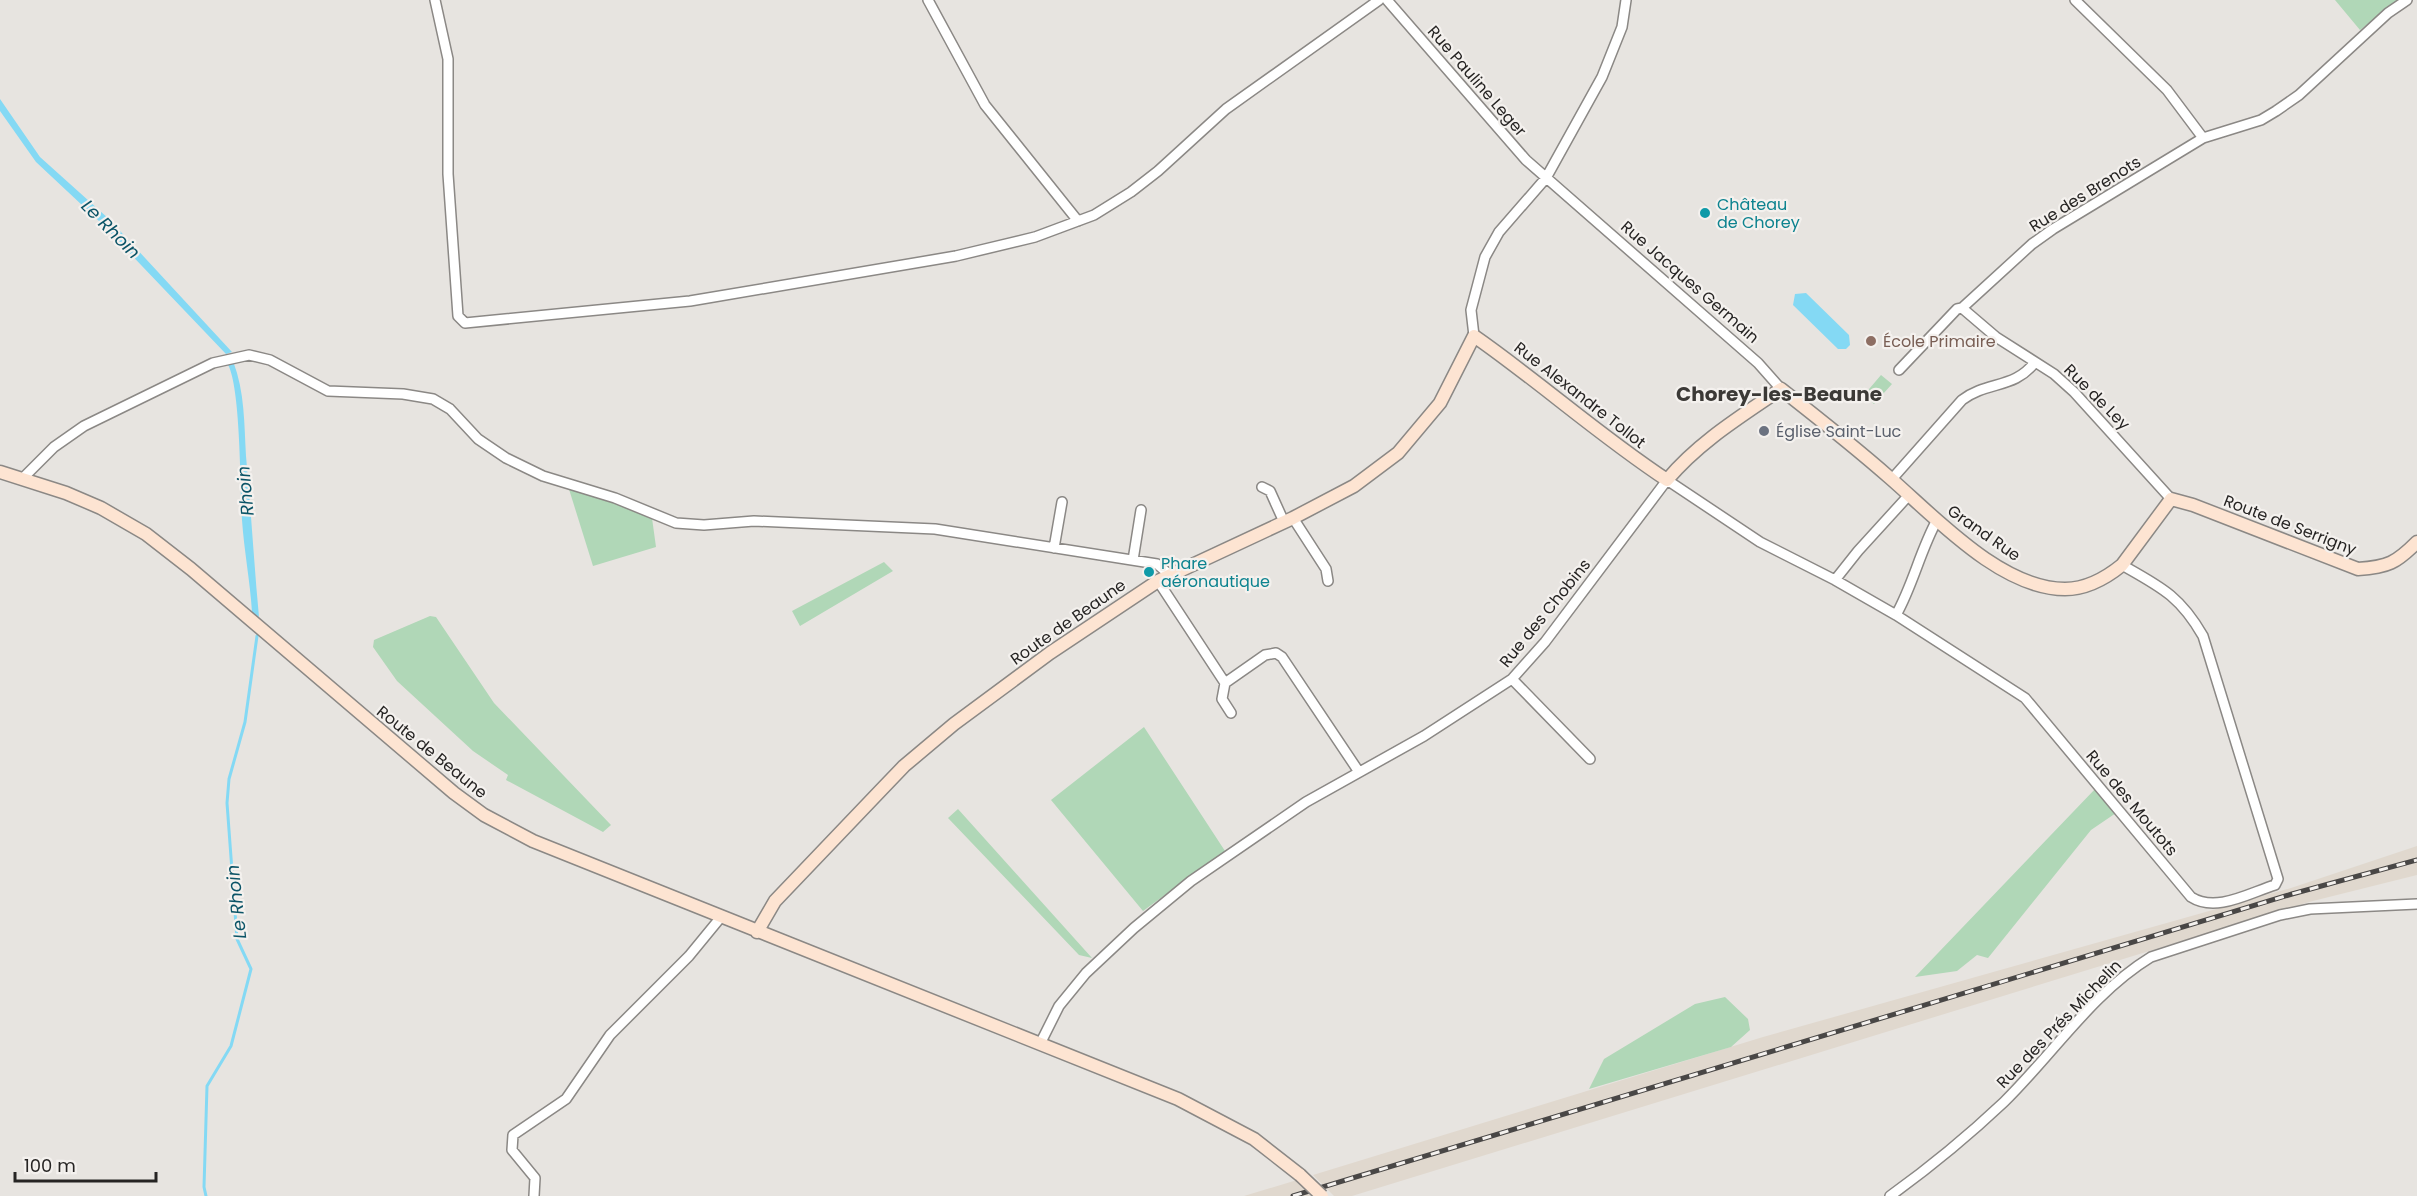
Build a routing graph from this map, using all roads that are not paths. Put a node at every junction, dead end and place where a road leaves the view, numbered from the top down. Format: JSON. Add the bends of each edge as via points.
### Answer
{"nodes":[{"id":1,"x":435,"y":0,"type":"edge"},
{"id":2,"x":928,"y":0,"type":"edge"},
{"id":3,"x":1379,"y":0,"type":"edge"},
{"id":4,"x":1387,"y":0,"type":"edge"},
{"id":5,"x":2075,"y":0,"type":"edge"},
{"id":6,"x":2408,"y":0,"type":"edge"},
{"id":7,"x":1624,"y":2,"type":"edge"},
{"id":8,"x":2204,"y":138,"type":"junction"},
{"id":9,"x":1546,"y":178,"type":"junction"},
{"id":10,"x":1078,"y":221,"type":"junction"},
{"id":11,"x":1962,"y":308,"type":"junction"},
{"id":12,"x":1474,"y":336,"type":"junction"},
{"id":13,"x":2035,"y":362,"type":"junction"},
{"id":14,"x":1899,"y":370,"type":"dead end"},
{"id":15,"x":1781,"y":389,"type":"junction"},
{"id":16,"x":1811,"y":413,"type":"joint"},
{"id":17,"x":0,"y":472,"type":"edge"},
{"id":18,"x":23,"y":478,"type":"junction"},
{"id":19,"x":1892,"y":479,"type":"junction"},
{"id":20,"x":1667,"y":480,"type":"junction"},
{"id":21,"x":1262,"y":487,"type":"dead end"},
{"id":22,"x":1909,"y":495,"type":"junction"},
{"id":23,"x":2171,"y":499,"type":"junction"},
{"id":24,"x":1062,"y":502,"type":"dead end"},
{"id":25,"x":1140,"y":510,"type":"dead end"},
{"id":26,"x":1289,"y":520,"type":"junction"},
{"id":27,"x":1937,"y":520,"type":"junction"},
{"id":28,"x":2417,"y":542,"type":"edge"},
{"id":29,"x":1054,"y":548,"type":"junction"},
{"id":30,"x":1133,"y":560,"type":"junction"},
{"id":31,"x":2122,"y":565,"type":"junction"},
{"id":32,"x":1164,"y":578,"type":"junction"},
{"id":33,"x":1835,"y":580,"type":"junction"},
{"id":34,"x":1328,"y":581,"type":"dead end"},
{"id":35,"x":1896,"y":615,"type":"junction"},
{"id":36,"x":1512,"y":679,"type":"junction"},
{"id":37,"x":1225,"y":683,"type":"junction"},
{"id":38,"x":1231,"y":713,"type":"dead end"},
{"id":39,"x":1590,"y":759,"type":"dead end"},
{"id":40,"x":1359,"y":772,"type":"junction"},
{"id":41,"x":2417,"y":904,"type":"edge"},
{"id":42,"x":721,"y":917,"type":"junction"},
{"id":43,"x":757,"y":932,"type":"junction"},
{"id":44,"x":1040,"y":1044,"type":"junction"},
{"id":45,"x":534,"y":1196,"type":"edge"},
{"id":46,"x":1322,"y":1196,"type":"edge"},
{"id":47,"x":1890,"y":1196,"type":"edge"}],
"edges":[{"from":1,"to":10,"type":"street","via":[[448,59],[448,174],[458,316],[465,323],[702,299],[956,256]]},
{"from":2,"to":10,"type":"street","via":[[985,105]]},
{"from":3,"to":10,"type":"street","via":[[1226,109],[1131,192]]},
{"from":4,"to":9,"type":"street","name":"Rue Pauline Leger","via":[[1506,139]]},
{"from":5,"to":8,"type":"street","via":[[2167,90]]},
{"from":6,"to":8,"type":"street","name":"Rue des Brenots","via":[[2276,111],[2261,120]]},
{"from":7,"to":9,"type":"street","via":[[1619,36],[1602,77]]},
{"from":8,"to":11,"type":"street","name":"Rue des Brenots","via":[[2046,234]]},
{"from":9,"to":12,"type":"street","via":[[1499,232],[1485,257],[1472,310]]},
{"from":9,"to":15,"type":"street","name":"Rue Jacques Germain","via":[[1758,363]]},
{"from":11,"to":13,"type":"street","name":"Rue de Ley","via":[[1996,337]]},
{"from":11,"to":14,"type":"street","name":"Rue des Brenots"},
{"from":12,"to":20,"type":"street","name":"Rue Alexandre Tollot"},
{"from":12,"to":26,"type":"street","name":"Route de Beaune","via":[[1440,403],[1398,453],[1354,486]]},
{"from":13,"to":19,"type":"street","via":[[2027,374],[2016,380],[1972,393],[1962,400]]},
{"from":13,"to":23,"type":"street","name":"Rue de Ley","via":[[2074,392]]},
{"from":15,"to":16,"type":"street","name":"Rue Jacques Germain"},
{"from":15,"to":20,"type":"street","via":[[1705,441]]},
{"from":16,"to":19,"type":"street","name":"Grand Rue"},
{"from":17,"to":18,"type":"street","name":"Route de Beaune"},
{"from":18,"to":29,"type":"street","via":[[54,447],[84,426],[213,363],[249,355],[270,360],[328,391],[433,399],[506,458],[543,476],[615,498],[676,523],[811,523],[935,529]]},
{"from":18,"to":42,"type":"street","name":"Route de Beaune","via":[[102,508],[162,545],[470,805],[533,841]]},
{"from":19,"to":22,"type":"street","name":"Grand Rue"},
{"from":20,"to":33,"type":"street","name":"Rue des Moutots","via":[[1760,542]]},
{"from":20,"to":36,"type":"street","name":"Rue des Chobins","via":[[1545,642]]},
{"from":21,"to":26,"type":"street","via":[[1270,491]]},
{"from":22,"to":27,"type":"street","name":"Grand Rue"},
{"from":22,"to":33,"type":"street"},
{"from":23,"to":28,"type":"street","name":"Route de Serrigny","via":[[2358,569],[2383,568],[2398,561]]},
{"from":23,"to":31,"type":"street","name":"Grand Rue"},
{"from":24,"to":29,"type":"street"},
{"from":25,"to":30,"type":"street"},
{"from":26,"to":32,"type":"street","name":"Route de Beaune"},
{"from":26,"to":34,"type":"street","via":[[1326,569]]},
{"from":27,"to":31,"type":"street","name":"Grand Rue","via":[[2010,574],[2038,585],[2065,589],[2092,584]]},
{"from":27,"to":35,"type":"street"},
{"from":29,"to":30,"type":"street"},
{"from":30,"to":32,"type":"street","via":[[1157,564]]},
{"from":31,"to":35,"type":"street","name":"Rue des Moutots","via":[[2173,595],[2189,611],[2203,636],[2278,879],[2275,885],[2215,904],[2191,897],[2025,698]]},
{"from":32,"to":37,"type":"street"},
{"from":32,"to":43,"type":"street","name":"Route de Beaune","via":[[1050,653],[904,766],[775,902]]},
{"from":33,"to":35,"type":"street","name":"Rue des Moutots"},
{"from":36,"to":39,"type":"street"},
{"from":36,"to":40,"type":"street","name":"Rue des Chobins"},
{"from":37,"to":38,"type":"street","via":[[1222,699]]},
{"from":37,"to":40,"type":"street","via":[[1265,655],[1276,653]]},
{"from":40,"to":44,"type":"street","name":"Rue des Chobins","via":[[1306,802],[1162,903],[1065,997]]},
{"from":41,"to":47,"type":"street","name":"Rue des Prés Michelin","via":[[2310,909],[2151,957],[2099,1000],[2004,1101]]},
{"from":42,"to":43,"type":"street","name":"Route de Beaune"},
{"from":42,"to":45,"type":"street","via":[[689,956],[610,1035],[566,1099],[513,1135],[512,1150],[535,1178]]},
{"from":43,"to":44,"type":"street","name":"Route de Beaune"},
{"from":44,"to":46,"type":"street","name":"Route de Beaune","bridge":true,"via":[[1228,1123],[1267,1148]]}]}
